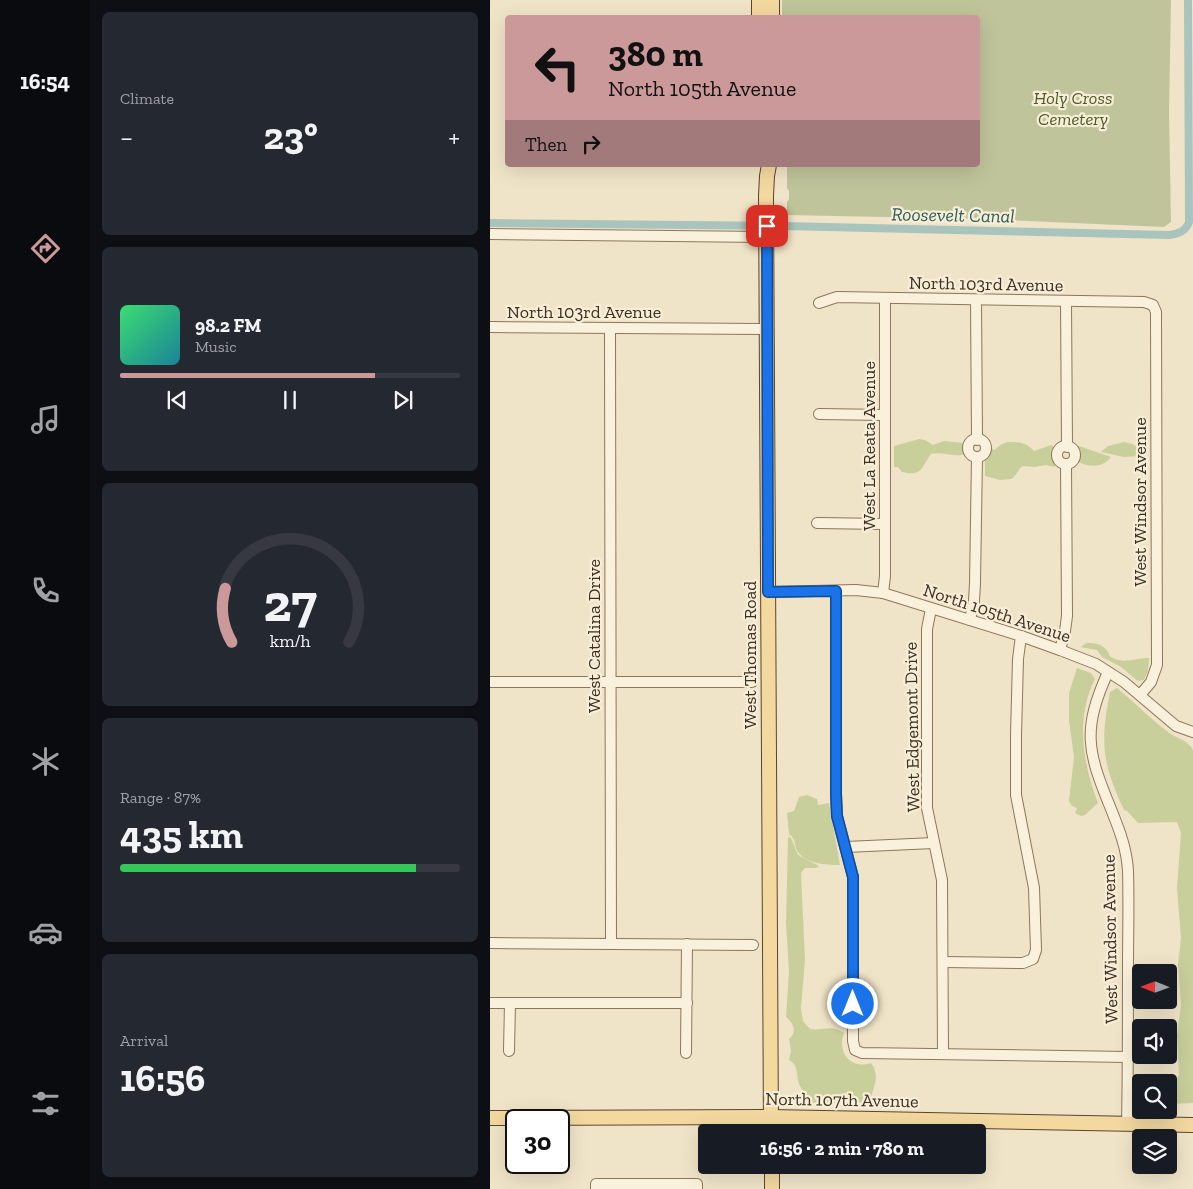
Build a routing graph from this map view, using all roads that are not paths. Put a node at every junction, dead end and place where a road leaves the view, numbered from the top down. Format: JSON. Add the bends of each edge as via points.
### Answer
{"nodes":[{"id":1,"x":759,"y":0,"type":"edge"},
{"id":2,"x":772,"y":0,"type":"edge"},
{"id":3,"x":759,"y":15,"type":"edge"},
{"id":4,"x":772,"y":15,"type":"edge"},
{"id":5,"x":766,"y":169,"type":"edge"},
{"id":6,"x":490,"y":234,"type":"edge"},
{"id":7,"x":767,"y":237,"type":"junction"},
{"id":8,"x":885,"y":298,"type":"junction"},
{"id":9,"x":976,"y":300,"type":"junction"},
{"id":10,"x":1066,"y":301,"type":"junction"},
{"id":11,"x":819,"y":303,"type":"dead end"},
{"id":12,"x":1153,"y":305,"type":"joint"},
{"id":13,"x":490,"y":327,"type":"edge"},
{"id":14,"x":610,"y":329,"type":"junction"},
{"id":15,"x":767,"y":329,"type":"junction"},
{"id":16,"x":819,"y":414,"type":"dead end"},
{"id":17,"x":885,"y":415,"type":"junction"},
{"id":18,"x":817,"y":523,"type":"dead end"},
{"id":19,"x":884,"y":524,"type":"junction"},
{"id":20,"x":836,"y":591,"type":"junction"},
{"id":21,"x":768,"y":592,"type":"junction"},
{"id":22,"x":883,"y":592,"type":"junction"},
{"id":23,"x":931,"y":609,"type":"junction"},
{"id":24,"x":970,"y":620,"type":"junction"},
{"id":25,"x":1020,"y":636,"type":"junction"},
{"id":26,"x":1060,"y":650,"type":"junction"},
{"id":27,"x":1108,"y":672,"type":"junction"},
{"id":28,"x":490,"y":682,"type":"edge"},
{"id":29,"x":610,"y":682,"type":"junction"},
{"id":30,"x":752,"y":682,"type":"dead end"},
{"id":31,"x":1140,"y":695,"type":"junction"},
{"id":32,"x":1193,"y":732,"type":"edge"},
{"id":33,"x":934,"y":843,"type":"junction"},
{"id":34,"x":846,"y":847,"type":"junction"},
{"id":35,"x":490,"y":943,"type":"edge"},
{"id":36,"x":611,"y":944,"type":"junction"},
{"id":37,"x":687,"y":944,"type":"junction"},
{"id":38,"x":753,"y":945,"type":"dead end"},
{"id":39,"x":943,"y":962,"type":"junction"},
{"id":40,"x":490,"y":1003,"type":"edge"},
{"id":41,"x":510,"y":1003,"type":"junction"},
{"id":42,"x":687,"y":1003,"type":"junction"},
{"id":43,"x":510,"y":1051,"type":"dead end"},
{"id":44,"x":686,"y":1053,"type":"dead end"},
{"id":45,"x":943,"y":1053,"type":"junction"},
{"id":46,"x":1128,"y":1057,"type":"junction"},
{"id":47,"x":771,"y":1117,"type":"junction"},
{"id":48,"x":490,"y":1118,"type":"edge"},
{"id":49,"x":771,"y":1124,"type":"edge"},
{"id":50,"x":1127,"y":1125,"type":"junction"},
{"id":51,"x":1193,"y":1126,"type":"edge"},
{"id":52,"x":772,"y":1174,"type":"edge"},
{"id":53,"x":697,"y":1186,"type":"edge"},
{"id":54,"x":596,"y":1187,"type":"edge"},
{"id":55,"x":772,"y":1189,"type":"edge"}],
"edges":[{"from":1,"to":3,"type":"main road"},
{"from":2,"to":4,"type":"main road"},
{"from":5,"to":7,"type":"main road","name":"West Thomas Road"},
{"from":6,"to":7,"type":"street"},
{"from":7,"to":15,"type":"main road","name":"West Thomas Road"},
{"from":8,"to":9,"type":"street","name":"North 103rd Avenue"},
{"from":8,"to":11,"type":"street","name":"North 103rd Avenue","via":[[837,297]]},
{"from":8,"to":17,"type":"street","name":"West La Reata Avenue"},
{"from":9,"to":10,"type":"street","name":"North 103rd Avenue"},
{"from":9,"to":24,"type":"street","via":[[977,440],[985,448],[984,454],[977,457],[976,583]]},
{"from":10,"to":12,"type":"street","name":"North 103rd Avenue","via":[[1144,302]]},
{"from":10,"to":26,"type":"street","via":[[1066,446],[1075,454],[1072,462],[1066,464],[1067,616]]},
{"from":12,"to":31,"type":"street","name":"West Windsor Avenue","via":[[1156,312],[1158,665],[1151,682]]},
{"from":13,"to":14,"type":"street","name":"North 103rd Avenue"},
{"from":14,"to":15,"type":"street","name":"North 103rd Avenue"},
{"from":14,"to":29,"type":"street","name":"West Catalina Drive"},
{"from":15,"to":21,"type":"main road","name":"West Thomas Road"},
{"from":16,"to":17,"type":"street"},
{"from":17,"to":19,"type":"street","name":"West La Reata Avenue"},
{"from":18,"to":19,"type":"street"},
{"from":19,"to":22,"type":"street","name":"West La Reata Avenue"},
{"from":20,"to":21,"type":"street","name":"North 105th Avenue"},
{"from":20,"to":22,"type":"street","name":"North 105th Avenue"},
{"from":20,"to":34,"type":"street","via":[[837,816]]},
{"from":21,"to":47,"type":"main road","name":"West Thomas Road"},
{"from":22,"to":23,"type":"street","name":"North 105th Avenue"},
{"from":23,"to":24,"type":"street","name":"North 105th Avenue"},
{"from":23,"to":33,"type":"street","name":"West Edgemont Drive","via":[[927,629],[927,808]]},
{"from":24,"to":25,"type":"street","name":"North 105th Avenue"},
{"from":25,"to":26,"type":"street","name":"North 105th Avenue"},
{"from":25,"to":39,"type":"street","via":[[1016,795],[1034,888],[1036,950],[1033,959],[1023,963]]},
{"from":26,"to":27,"type":"street","name":"North 105th Avenue"},
{"from":27,"to":31,"type":"street","name":"North 105th Avenue"},
{"from":27,"to":46,"type":"street","name":"West Windsor Avenue","via":[[1096,700],[1090,745],[1126,854]]},
{"from":28,"to":29,"type":"street"},
{"from":29,"to":30,"type":"street"},
{"from":29,"to":36,"type":"street","name":"West Catalina Drive"},
{"from":31,"to":32,"type":"street","name":"North 105th Avenue","via":[[1176,726]]},
{"from":33,"to":34,"type":"street"},
{"from":33,"to":39,"type":"street","name":"West Edgemont Drive","via":[[942,880]]},
{"from":34,"to":45,"type":"street","via":[[853,877],[853,1041],[856,1050],[862,1053]]},
{"from":35,"to":36,"type":"street"},
{"from":36,"to":37,"type":"street"},
{"from":37,"to":38,"type":"street"},
{"from":37,"to":42,"type":"street"},
{"from":39,"to":45,"type":"street","name":"West Edgemont Drive"},
{"from":40,"to":41,"type":"street"},
{"from":41,"to":42,"type":"street"},
{"from":41,"to":43,"type":"street"},
{"from":42,"to":44,"type":"street"},
{"from":45,"to":46,"type":"street"},
{"from":46,"to":50,"type":"street","name":"West Windsor Avenue"},
{"from":47,"to":48,"type":"main road","name":"North 107th Avenue"},
{"from":47,"to":49,"type":"main road","name":"West Thomas Road"},
{"from":47,"to":50,"type":"main road","name":"North 107th Avenue"},
{"from":50,"to":51,"type":"main road","name":"North 107th Avenue"},
{"from":52,"to":55,"type":"main road"},
{"from":53,"to":54,"type":"street"}]}
